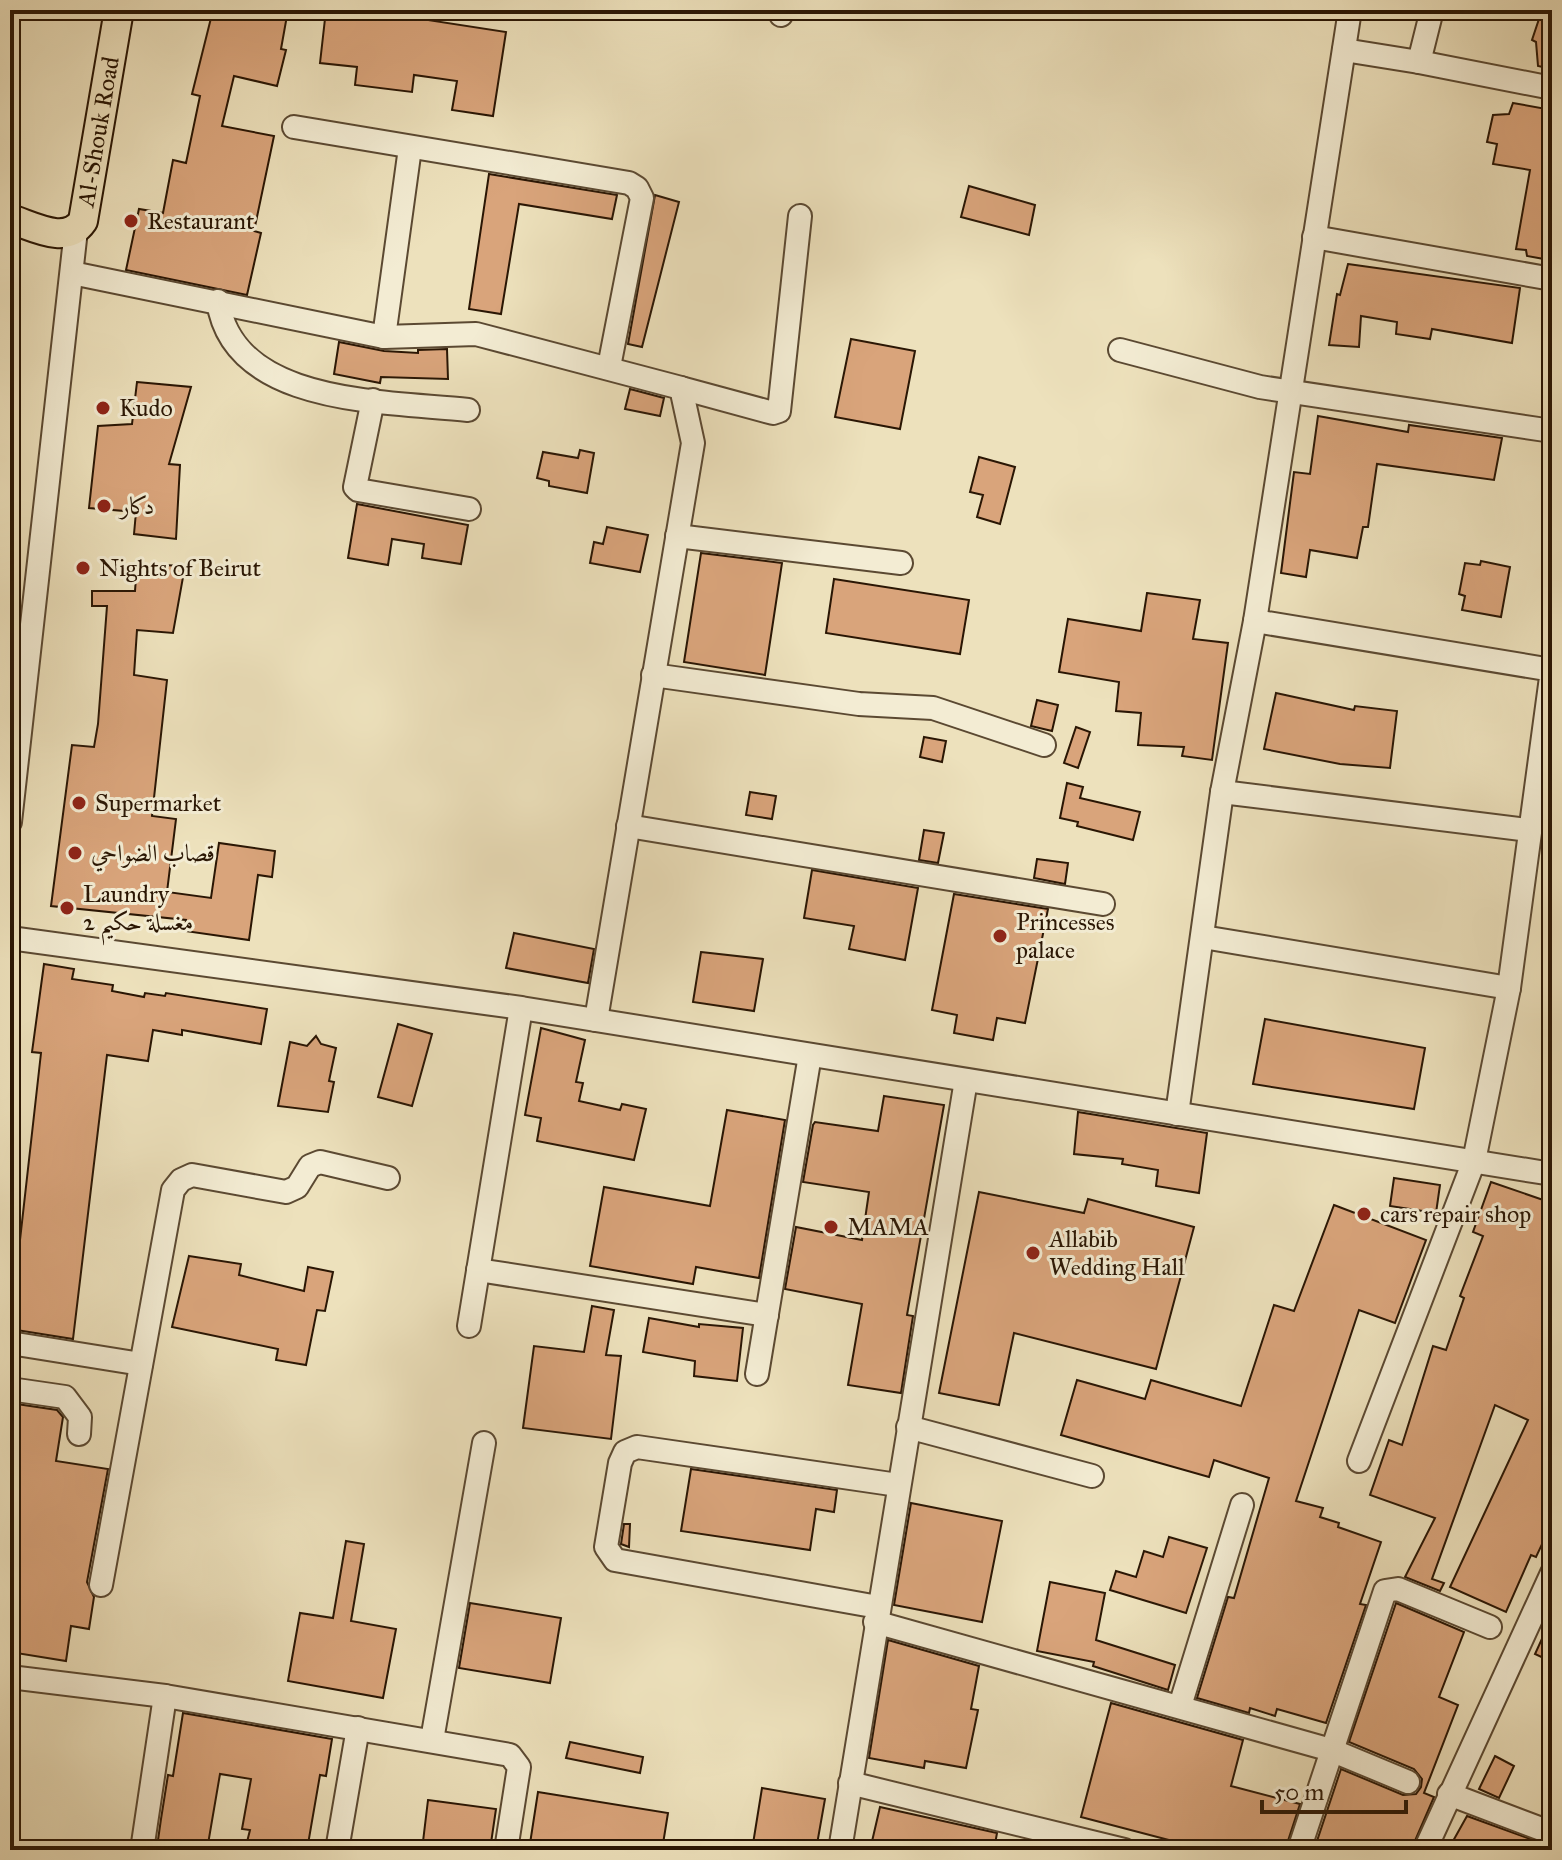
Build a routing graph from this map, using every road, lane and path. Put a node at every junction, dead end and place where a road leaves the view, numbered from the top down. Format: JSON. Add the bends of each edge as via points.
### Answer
{"nodes":[{"id":1,"x":119,"y":10,"type":"edge"},
{"id":2,"x":1350,"y":10,"type":"edge"},
{"id":3,"x":1432,"y":10,"type":"edge"},
{"id":4,"x":1344,"y":50,"type":"junction"},
{"id":5,"x":1419,"y":62,"type":"junction"},
{"id":6,"x":1552,"y":88,"type":"edge"},
{"id":7,"x":294,"y":127,"type":"dead end"},
{"id":8,"x":410,"y":148,"type":"junction"},
{"id":9,"x":800,"y":216,"type":"dead end"},
{"id":10,"x":10,"y":219,"type":"edge"},
{"id":11,"x":76,"y":230,"type":"junction"},
{"id":12,"x":1314,"y":237,"type":"junction"},
{"id":13,"x":72,"y":273,"type":"junction"},
{"id":14,"x":1552,"y":279,"type":"edge"},
{"id":15,"x":218,"y":301,"type":"junction"},
{"id":16,"x":384,"y":337,"type":"junction"},
{"id":17,"x":1120,"y":350,"type":"dead end"},
{"id":18,"x":609,"y":367,"type":"junction"},
{"id":19,"x":681,"y":388,"type":"junction"},
{"id":20,"x":1289,"y":392,"type":"junction"},
{"id":21,"x":373,"y":400,"type":"junction"},
{"id":22,"x":468,"y":410,"type":"dead end"},
{"id":23,"x":1552,"y":431,"type":"edge"},
{"id":24,"x":469,"y":509,"type":"dead end"},
{"id":25,"x":677,"y":536,"type":"junction"},
{"id":26,"x":901,"y":563,"type":"dead end"},
{"id":27,"x":1255,"y":621,"type":"junction"},
{"id":28,"x":653,"y":675,"type":"junction"},
{"id":29,"x":1044,"y":745,"type":"dead end"},
{"id":30,"x":1222,"y":792,"type":"junction"},
{"id":31,"x":10,"y":822,"type":"edge"},
{"id":32,"x":628,"y":826,"type":"junction"},
{"id":33,"x":1528,"y":830,"type":"junction"},
{"id":34,"x":1103,"y":904,"type":"dead end"},
{"id":35,"x":1203,"y":937,"type":"junction"},
{"id":36,"x":10,"y":938,"type":"edge"},
{"id":37,"x":1509,"y":988,"type":"junction"},
{"id":38,"x":521,"y":1008,"type":"junction"},
{"id":39,"x":596,"y":1020,"type":"junction"},
{"id":40,"x":810,"y":1055,"type":"junction"},
{"id":41,"x":966,"y":1080,"type":"junction"},
{"id":42,"x":1177,"y":1114,"type":"junction"},
{"id":43,"x":1474,"y":1161,"type":"junction"},
{"id":44,"x":1552,"y":1174,"type":"edge"},
{"id":45,"x":388,"y":1178,"type":"dead end"},
{"id":46,"x":478,"y":1270,"type":"junction"},
{"id":47,"x":767,"y":1315,"type":"junction"},
{"id":48,"x":469,"y":1326,"type":"dead end"},
{"id":49,"x":10,"y":1343,"type":"edge"},
{"id":50,"x":141,"y":1364,"type":"junction"},
{"id":51,"x":757,"y":1374,"type":"dead end"},
{"id":52,"x":10,"y":1389,"type":"edge"},
{"id":53,"x":908,"y":1427,"type":"junction"},
{"id":54,"x":79,"y":1434,"type":"dead end"},
{"id":55,"x":484,"y":1443,"type":"dead end"},
{"id":56,"x":1359,"y":1461,"type":"dead end"},
{"id":57,"x":1092,"y":1476,"type":"dead end"},
{"id":58,"x":898,"y":1485,"type":"junction"},
{"id":59,"x":1242,"y":1505,"type":"dead end"},
{"id":60,"x":1552,"y":1573,"type":"edge"},
{"id":61,"x":101,"y":1585,"type":"dead end"},
{"id":62,"x":876,"y":1614,"type":"junction"},
{"id":63,"x":1490,"y":1627,"type":"dead end"},
{"id":64,"x":10,"y":1677,"type":"edge"},
{"id":65,"x":165,"y":1696,"type":"junction"},
{"id":66,"x":1180,"y":1706,"type":"junction"},
{"id":67,"x":358,"y":1728,"type":"junction"},
{"id":68,"x":432,"y":1740,"type":"junction"},
{"id":69,"x":1331,"y":1750,"type":"junction"},
{"id":70,"x":1408,"y":1782,"type":"dead end"},
{"id":71,"x":850,"y":1783,"type":"junction"},
{"id":72,"x":1449,"y":1794,"type":"junction"},
{"id":73,"x":1552,"y":1833,"type":"edge"},
{"id":74,"x":142,"y":1850,"type":"edge"},
{"id":75,"x":337,"y":1850,"type":"edge"},
{"id":76,"x":506,"y":1850,"type":"edge"},
{"id":77,"x":840,"y":1850,"type":"edge"},
{"id":78,"x":1124,"y":1850,"type":"edge"},
{"id":79,"x":1299,"y":1850,"type":"edge"},
{"id":80,"x":1425,"y":1850,"type":"edge"}],
"edges":[{"from":1,"to":11,"type":"main road","name":"Al-Shouk Road","via":[[85,215]]},
{"from":2,"to":4,"type":"street"},
{"from":3,"to":5,"type":"street"},
{"from":4,"to":5,"type":"street"},
{"from":4,"to":12,"type":"street"},
{"from":5,"to":6,"type":"street"},
{"from":7,"to":8,"type":"street"},
{"from":8,"to":16,"type":"street"},
{"from":8,"to":18,"type":"street","via":[[637,188],[642,198]]},
{"from":9,"to":19,"type":"street","via":[[779,411]]},
{"from":10,"to":11,"type":"main road","name":"Al-Shouk Road","via":[[60,235]]},
{"from":11,"to":13,"type":"street"},
{"from":12,"to":14,"type":"street"},
{"from":12,"to":20,"type":"street"},
{"from":13,"to":15,"type":"street"},
{"from":13,"to":31,"type":"street"},
{"from":15,"to":16,"type":"street"},
{"from":15,"to":21,"type":"street","via":[[232,342],[266,374],[296,386]]},
{"from":16,"to":18,"type":"street","via":[[476,334]]},
{"from":17,"to":20,"type":"street","via":[[1223,380]]},
{"from":18,"to":19,"type":"street"},
{"from":19,"to":25,"type":"street","via":[[693,443]]},
{"from":20,"to":23,"type":"street"},
{"from":20,"to":27,"type":"street"},
{"from":21,"to":22,"type":"street"},
{"from":21,"to":24,"type":"street","via":[[355,487]]},
{"from":25,"to":26,"type":"street"},
{"from":25,"to":28,"type":"street"},
{"from":27,"to":30,"type":"street"},
{"from":27,"to":33,"type":"street","via":[[1552,670]]},
{"from":28,"to":29,"type":"street","via":[[859,704],[933,708]]},
{"from":28,"to":32,"type":"street"},
{"from":30,"to":33,"type":"street"},
{"from":30,"to":35,"type":"street"},
{"from":32,"to":34,"type":"street"},
{"from":32,"to":39,"type":"street"},
{"from":33,"to":37,"type":"street"},
{"from":35,"to":37,"type":"street"},
{"from":35,"to":42,"type":"street"},
{"from":36,"to":38,"type":"street"},
{"from":37,"to":43,"type":"street"},
{"from":38,"to":39,"type":"street"},
{"from":38,"to":46,"type":"street"},
{"from":39,"to":40,"type":"street"},
{"from":40,"to":41,"type":"street"},
{"from":40,"to":47,"type":"street"},
{"from":41,"to":42,"type":"street"},
{"from":41,"to":53,"type":"street"},
{"from":42,"to":43,"type":"street"},
{"from":43,"to":44,"type":"street"},
{"from":43,"to":56,"type":"street"},
{"from":45,"to":50,"type":"street","via":[[320,1162],[286,1192],[192,1175],[181,1180],[169,1204]]},
{"from":46,"to":47,"type":"street"},
{"from":46,"to":48,"type":"street"},
{"from":47,"to":51,"type":"street"},
{"from":49,"to":50,"type":"street"},
{"from":50,"to":61,"type":"street"},
{"from":52,"to":54,"type":"street","via":[[65,1397],[77,1409]]},
{"from":53,"to":57,"type":"street"},
{"from":53,"to":58,"type":"street"},
{"from":55,"to":68,"type":"street"},
{"from":58,"to":62,"type":"street"},
{"from":58,"to":62,"type":"street","via":[[637,1447],[622,1457],[617,1477],[606,1547],[615,1560]]},
{"from":59,"to":66,"type":"street"},
{"from":60,"to":72,"type":"street"},
{"from":62,"to":66,"type":"street"},
{"from":62,"to":71,"type":"street"},
{"from":63,"to":69,"type":"street","via":[[1398,1589],[1385,1591]]},
{"from":64,"to":65,"type":"street"},
{"from":65,"to":67,"type":"street"},
{"from":65,"to":74,"type":"street"},
{"from":66,"to":69,"type":"street"},
{"from":67,"to":68,"type":"street"},
{"from":67,"to":75,"type":"street"},
{"from":68,"to":76,"type":"street","via":[[515,1760],[518,1774]]},
{"from":69,"to":70,"type":"street"},
{"from":69,"to":79,"type":"street"},
{"from":71,"to":77,"type":"street"},
{"from":71,"to":78,"type":"street"},
{"from":72,"to":73,"type":"street"},
{"from":72,"to":80,"type":"street"}]}
